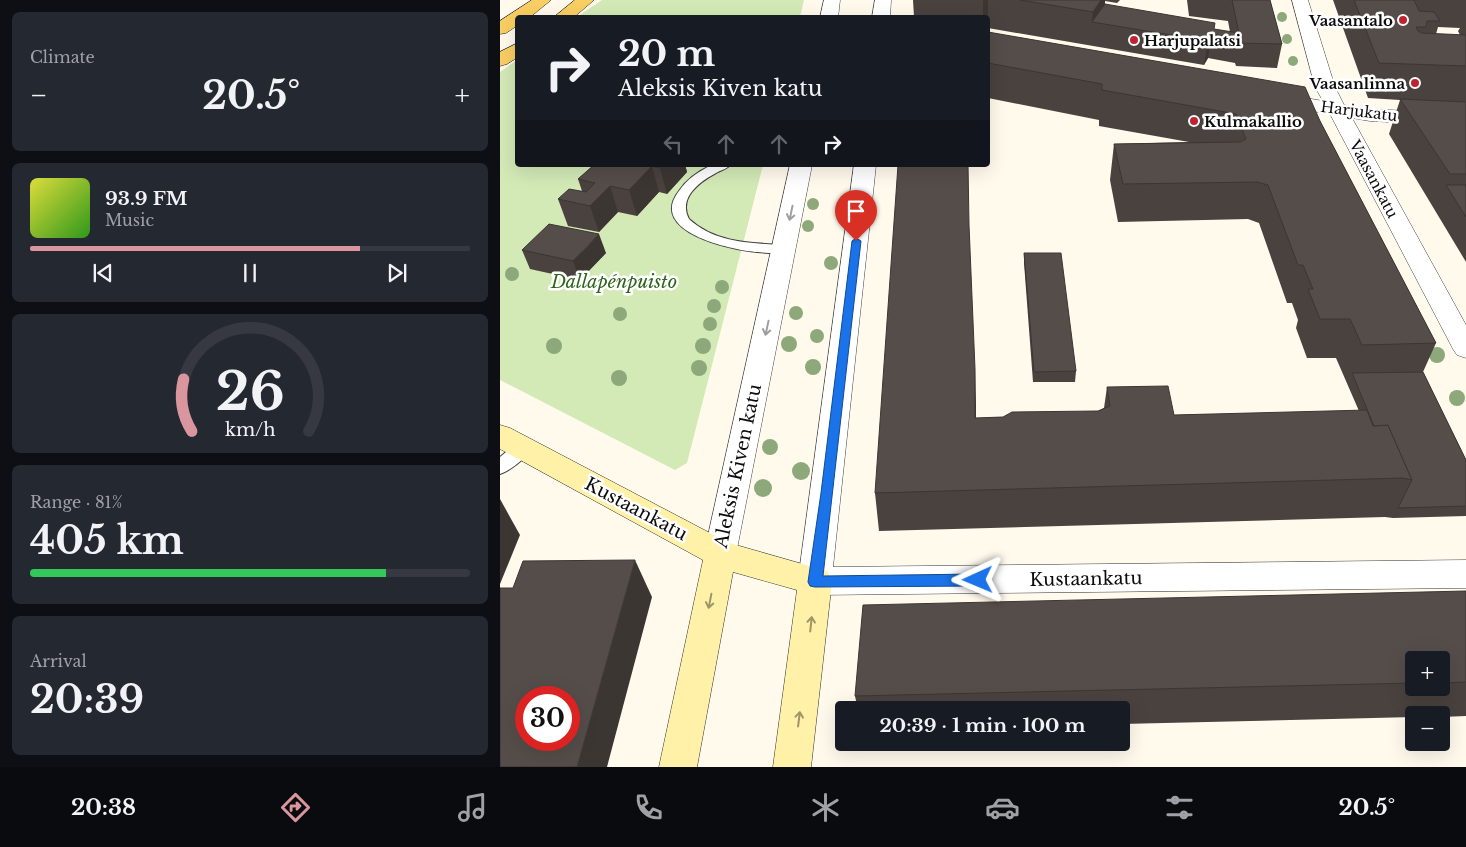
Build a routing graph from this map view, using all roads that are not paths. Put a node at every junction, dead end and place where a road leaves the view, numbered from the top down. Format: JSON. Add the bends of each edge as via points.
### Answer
{"nodes":[{"id":1,"x":543,"y":0,"type":"edge"},
{"id":2,"x":586,"y":0,"type":"edge"},
{"id":3,"x":832,"y":0,"type":"edge"},
{"id":4,"x":882,"y":0,"type":"edge"},
{"id":5,"x":1300,"y":0,"type":"edge"},
{"id":6,"x":520,"y":15,"type":"edge"},
{"id":7,"x":565,"y":15,"type":"edge"},
{"id":8,"x":830,"y":15,"type":"edge"},
{"id":9,"x":881,"y":15,"type":"edge"},
{"id":10,"x":515,"y":18,"type":"edge"},
{"id":11,"x":500,"y":28,"type":"edge"},
{"id":12,"x":515,"y":50,"type":"edge"},
{"id":13,"x":500,"y":60,"type":"edge"},
{"id":14,"x":1258,"y":96,"type":"edge"},
{"id":15,"x":1337,"y":109,"type":"junction"},
{"id":16,"x":1466,"y":120,"type":"edge"},
{"id":17,"x":717,"y":167,"type":"edge"},
{"id":18,"x":801,"y":167,"type":"edge"},
{"id":19,"x":865,"y":167,"type":"edge"},
{"id":20,"x":783,"y":249,"type":"junction"},
{"id":21,"x":1466,"y":349,"type":"edge"},
{"id":22,"x":512,"y":442,"type":"edge"},
{"id":23,"x":500,"y":467,"type":"edge"},
{"id":24,"x":720,"y":554,"type":"junction"},
{"id":25,"x":1466,"y":574,"type":"edge"},
{"id":26,"x":815,"y":582,"type":"junction"},
{"id":27,"x":678,"y":767,"type":"edge"},
{"id":28,"x":792,"y":767,"type":"edge"}],
"edges":[{"from":1,"to":6,"type":"main road"},
{"from":2,"to":7,"type":"main road"},
{"from":3,"to":8,"type":"street"},
{"from":4,"to":9,"type":"street"},
{"from":5,"to":15,"type":"street","name":"Vaasankatu","via":[[1325,87]]},
{"from":10,"to":11,"type":"main road"},
{"from":12,"to":13,"type":"main road"},
{"from":14,"to":15,"type":"street","name":"Harjukatu"},
{"from":15,"to":16,"type":"street","name":"Harjukatu","via":[[1370,115]]},
{"from":15,"to":21,"type":"street","name":"Vaasankatu"},
{"from":17,"to":20,"type":"lane","via":[[690,185],[680,197],[678,208],[682,219],[707,238],[726,244]]},
{"from":18,"to":20,"type":"street","name":"Aleksis Kiven katu","one_way":true},
{"from":19,"to":26,"type":"street"},
{"from":20,"to":24,"type":"street","name":"Aleksis Kiven katu","one_way":true},
{"from":22,"to":23,"type":"lane"},
{"from":22,"to":24,"type":"main road","name":"Kustaankatu"},
{"from":24,"to":26,"type":"main road","name":"Kustaankatu"},
{"from":24,"to":27,"type":"main road","name":"Aleksis Kiven katu","one_way":true},
{"from":25,"to":26,"type":"street","name":"Kustaankatu"},
{"from":28,"to":26,"type":"main road","one_way":true}]}
